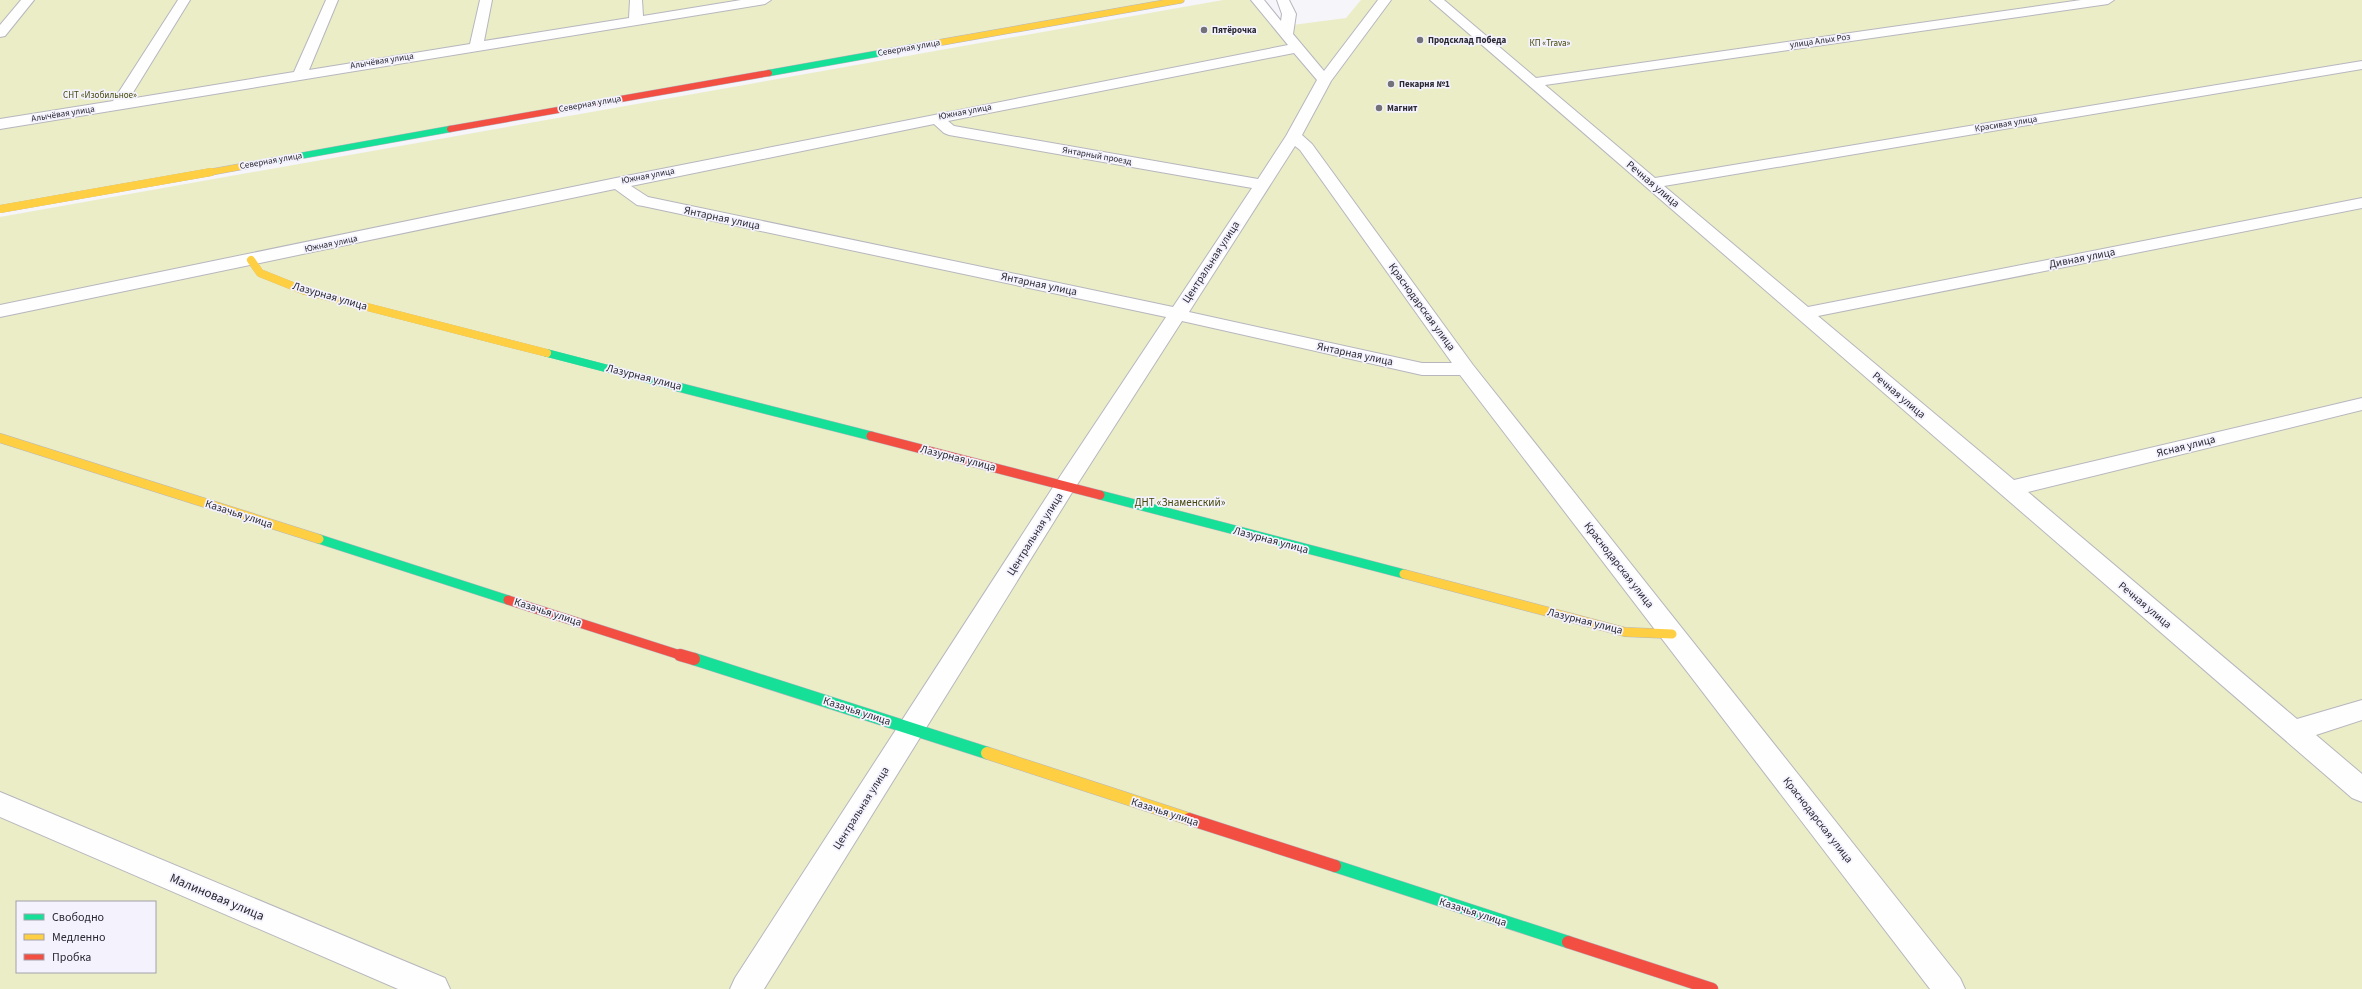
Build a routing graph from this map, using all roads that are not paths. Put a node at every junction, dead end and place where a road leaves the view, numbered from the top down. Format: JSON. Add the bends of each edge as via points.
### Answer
{"nodes":[{"id":1,"x":28,"y":0,"type":"edge"},
{"id":2,"x":184,"y":0,"type":"edge"},
{"id":3,"x":332,"y":0,"type":"edge"},
{"id":4,"x":486,"y":0,"type":"edge"},
{"id":5,"x":636,"y":0,"type":"edge"},
{"id":6,"x":765,"y":0,"type":"edge"},
{"id":7,"x":1181,"y":0,"type":"edge"},
{"id":8,"x":1283,"y":0,"type":"edge"},
{"id":9,"x":1385,"y":0,"type":"edge"},
{"id":10,"x":2108,"y":0,"type":"edge"},
{"id":11,"x":1443,"y":1,"type":"edge"},
{"id":12,"x":1256,"y":3,"type":"edge"},
{"id":13,"x":636,"y":20,"type":"junction"},
{"id":14,"x":0,"y":33,"type":"edge"},
{"id":15,"x":1291,"y":42,"type":"junction"},
{"id":16,"x":476,"y":46,"type":"junction"},
{"id":17,"x":2362,"y":65,"type":"edge"},
{"id":18,"x":300,"y":74,"type":"junction"},
{"id":19,"x":1324,"y":80,"type":"junction"},
{"id":20,"x":1532,"y":82,"type":"junction"},
{"id":21,"x":118,"y":105,"type":"junction"},
{"id":22,"x":937,"y":118,"type":"junction"},
{"id":23,"x":0,"y":124,"type":"edge"},
{"id":24,"x":1294,"y":136,"type":"junction"},
{"id":25,"x":616,"y":183,"type":"junction"},
{"id":26,"x":1651,"y":183,"type":"junction"},
{"id":27,"x":1262,"y":185,"type":"junction"},
{"id":28,"x":2362,"y":203,"type":"edge"},
{"id":29,"x":0,"y":209,"type":"edge"},
{"id":30,"x":251,"y":260,"type":"junction"},
{"id":31,"x":0,"y":310,"type":"edge"},
{"id":32,"x":1803,"y":312,"type":"junction"},
{"id":33,"x":1177,"y":315,"type":"junction"},
{"id":34,"x":1466,"y":369,"type":"junction"},
{"id":35,"x":2362,"y":404,"type":"edge"},
{"id":36,"x":0,"y":438,"type":"edge"},
{"id":37,"x":1064,"y":486,"type":"junction"},
{"id":38,"x":2009,"y":489,"type":"junction"},
{"id":39,"x":1672,"y":634,"type":"junction"},
{"id":40,"x":2362,"y":710,"type":"edge"},
{"id":41,"x":912,"y":729,"type":"junction"},
{"id":42,"x":2293,"y":731,"type":"junction"},
{"id":43,"x":2362,"y":790,"type":"edge"},
{"id":44,"x":0,"y":804,"type":"edge"},
{"id":45,"x":434,"y":989,"type":"edge"},
{"id":46,"x":746,"y":989,"type":"edge"},
{"id":47,"x":1712,"y":989,"type":"edge"},
{"id":48,"x":1949,"y":989,"type":"edge"}],
"edges":[{"from":1,"to":14,"type":"street"},
{"from":2,"to":21,"type":"street"},
{"from":3,"to":18,"type":"street"},
{"from":4,"to":16,"type":"street"},
{"from":5,"to":13,"type":"street"},
{"from":6,"to":13,"type":"street","name":"Алычёвая улица"},
{"from":7,"to":29,"type":"street","name":"Северная улица"},
{"from":8,"to":15,"type":"street","via":[[1289,14]]},
{"from":9,"to":19,"type":"street","name":"Центральная улица"},
{"from":10,"to":20,"type":"street","name":"улица Алых Роз"},
{"from":11,"to":20,"type":"street","name":"Речная улица"},
{"from":12,"to":15,"type":"street"},
{"from":13,"to":16,"type":"street","name":"Алычёвая улица"},
{"from":15,"to":19,"type":"street"},
{"from":15,"to":22,"type":"street","name":"Южная улица"},
{"from":16,"to":18,"type":"street","name":"Алычёвая улица"},
{"from":17,"to":26,"type":"street","name":"Красивая улица"},
{"from":18,"to":21,"type":"street","name":"Алычёвая улица"},
{"from":19,"to":24,"type":"street","name":"Центральная улица"},
{"from":20,"to":26,"type":"street","name":"Речная улица"},
{"from":21,"to":23,"type":"street","name":"Алычёвая улица"},
{"from":22,"to":25,"type":"street","name":"Южная улица"},
{"from":22,"to":27,"type":"street","name":"Янтарный проезд","via":[[949,130]]},
{"from":24,"to":27,"type":"street","name":"Центральная улица"},
{"from":24,"to":34,"type":"street","name":"Краснодарская улица","via":[[1306,147]]},
{"from":25,"to":30,"type":"street","name":"Южная улица"},
{"from":25,"to":33,"type":"street","name":"Янтарная улица","via":[[643,201]]},
{"from":26,"to":32,"type":"street","name":"Речная улица"},
{"from":27,"to":33,"type":"street","name":"Центральная улица"},
{"from":28,"to":32,"type":"street","name":"Дивная улица"},
{"from":30,"to":31,"type":"street","name":"Южная улица"},
{"from":30,"to":37,"type":"street","name":"Лазурная улица","via":[[260,273],[305,291]]},
{"from":32,"to":38,"type":"street","name":"Речная улица"},
{"from":33,"to":34,"type":"street","name":"Янтарная улица","via":[[1422,369]]},
{"from":33,"to":37,"type":"street","name":"Центральная улица"},
{"from":34,"to":39,"type":"street","name":"Краснодарская улица"},
{"from":35,"to":38,"type":"street","name":"Ясная улица"},
{"from":36,"to":41,"type":"street","name":"Казачья улица"},
{"from":37,"to":39,"type":"street","name":"Лазурная улица","via":[[1625,632]]},
{"from":37,"to":41,"type":"street","name":"Центральная улица"},
{"from":38,"to":42,"type":"street","name":"Речная улица"},
{"from":39,"to":48,"type":"street","name":"Краснодарская улица"},
{"from":40,"to":42,"type":"street"},
{"from":41,"to":46,"type":"street","name":"Центральная улица"},
{"from":41,"to":47,"type":"street","name":"Казачья улица"},
{"from":42,"to":43,"type":"street","name":"Речная улица"},
{"from":44,"to":45,"type":"street","name":"Малиновая улица"}]}
